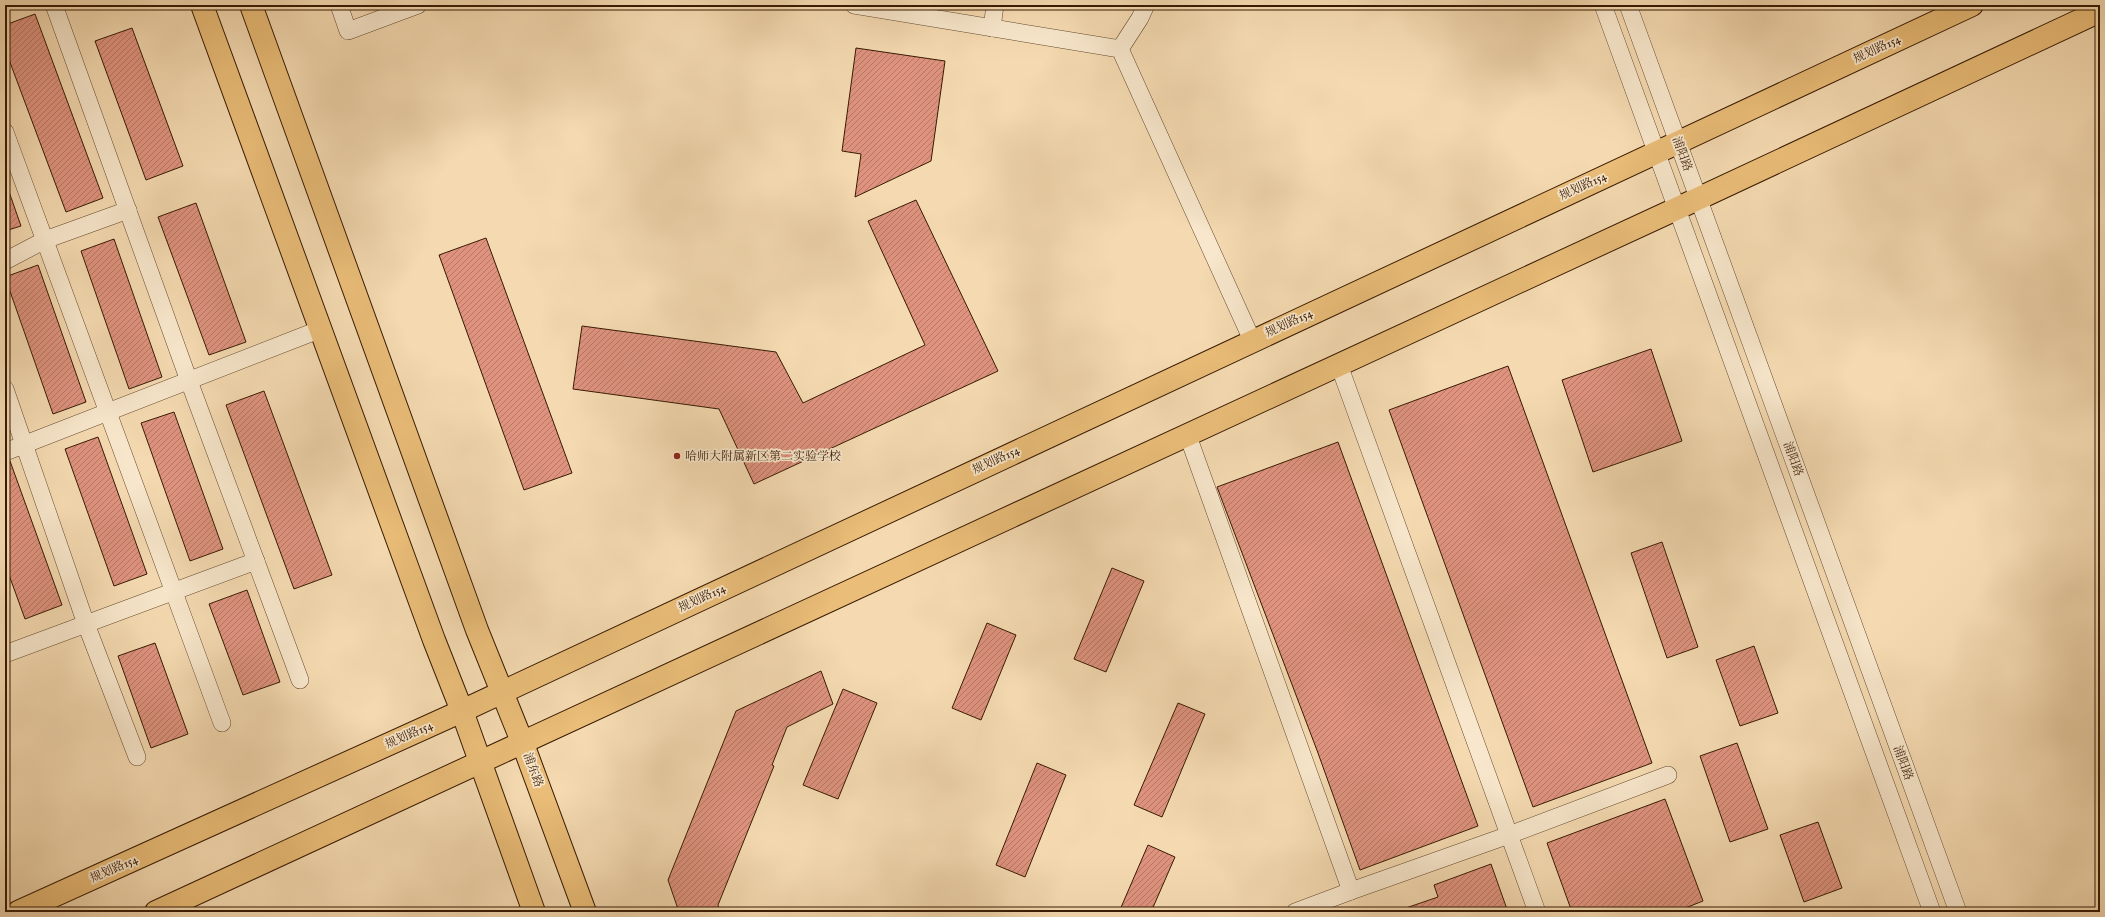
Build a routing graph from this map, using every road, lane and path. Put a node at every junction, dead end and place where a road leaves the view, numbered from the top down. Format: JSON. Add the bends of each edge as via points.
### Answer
{"nodes":[{"id":1,"x":54,"y":5,"type":"edge"},
{"id":2,"x":202,"y":5,"type":"edge"},
{"id":3,"x":251,"y":5,"type":"edge"},
{"id":4,"x":339,"y":5,"type":"edge"},
{"id":5,"x":418,"y":5,"type":"edge"},
{"id":6,"x":854,"y":5,"type":"edge"},
{"id":7,"x":995,"y":5,"type":"edge"},
{"id":8,"x":1146,"y":5,"type":"edge"},
{"id":9,"x":1603,"y":5,"type":"edge"},
{"id":10,"x":1628,"y":5,"type":"edge"},
{"id":11,"x":1972,"y":5,"type":"edge"},
{"id":12,"x":2100,"y":10,"type":"edge"},
{"id":13,"x":992,"y":28,"type":"junction"},
{"id":14,"x":1120,"y":49,"type":"junction"},
{"id":15,"x":5,"y":132,"type":"edge"},
{"id":16,"x":1677,"y":142,"type":"junction"},
{"id":17,"x":1656,"y":152,"type":"junction"},
{"id":18,"x":1698,"y":199,"type":"junction"},
{"id":19,"x":1676,"y":209,"type":"junction"},
{"id":20,"x":128,"y":210,"type":"junction"},
{"id":21,"x":45,"y":240,"type":"junction"},
{"id":22,"x":5,"y":261,"type":"edge"},
{"id":23,"x":321,"y":329,"type":"junction"},
{"id":24,"x":1252,"y":340,"type":"junction"},
{"id":25,"x":1339,"y":365,"type":"junction"},
{"id":26,"x":189,"y":380,"type":"junction"},
{"id":27,"x":5,"y":389,"type":"edge"},
{"id":28,"x":109,"y":412,"type":"junction"},
{"id":29,"x":1188,"y":436,"type":"junction"},
{"id":30,"x":25,"y":444,"type":"junction"},
{"id":31,"x":5,"y":452,"type":"edge"},
{"id":32,"x":256,"y":561,"type":"junction"},
{"id":33,"x":174,"y":591,"type":"junction"},
{"id":34,"x":86,"y":624,"type":"junction"},
{"id":35,"x":5,"y":654,"type":"edge"},
{"id":36,"x":300,"y":680,"type":"dead end"},
{"id":37,"x":501,"y":692,"type":"junction"},
{"id":38,"x":462,"y":711,"type":"junction"},
{"id":39,"x":222,"y":723,"type":"dead end"},
{"id":40,"x":523,"y":744,"type":"junction"},
{"id":41,"x":137,"y":757,"type":"dead end"},
{"id":42,"x":479,"y":762,"type":"junction"},
{"id":43,"x":1668,"y":775,"type":"dead end"},
{"id":44,"x":1509,"y":835,"type":"junction"},
{"id":45,"x":1351,"y":891,"type":"junction"},
{"id":46,"x":18,"y":912,"type":"edge"},
{"id":47,"x":156,"y":912,"type":"edge"},
{"id":48,"x":534,"y":912,"type":"edge"},
{"id":49,"x":585,"y":912,"type":"edge"},
{"id":50,"x":1295,"y":912,"type":"edge"},
{"id":51,"x":1537,"y":912,"type":"edge"},
{"id":52,"x":1932,"y":912,"type":"edge"},
{"id":53,"x":1958,"y":912,"type":"edge"}],
"edges":[{"from":1,"to":20,"type":"street"},
{"from":2,"to":23,"type":"main road"},
{"from":3,"to":37,"type":"main road","name":"浦东路"},
{"from":4,"to":5,"type":"street","via":[[348,31]]},
{"from":6,"to":13,"type":"street"},
{"from":7,"to":13,"type":"street"},
{"from":8,"to":14,"type":"street"},
{"from":9,"to":17,"type":"street","name":"浦阳路"},
{"from":10,"to":16,"type":"street","name":"浦阳路"},
{"from":11,"to":16,"type":"main road","name":"规划路154"},
{"from":12,"to":18,"type":"main road"},
{"from":13,"to":14,"type":"street"},
{"from":14,"to":24,"type":"street"},
{"from":15,"to":21,"type":"street"},
{"from":16,"to":17,"type":"main road","name":"规划路154"},
{"from":16,"to":18,"type":"street","name":"浦阳路"},
{"from":17,"to":19,"type":"street","name":"浦阳路"},
{"from":17,"to":24,"type":"main road","name":"规划路154"},
{"from":18,"to":19,"type":"main road"},
{"from":18,"to":53,"type":"street","name":"浦阳路"},
{"from":19,"to":25,"type":"main road"},
{"from":19,"to":52,"type":"street","name":"浦阳路"},
{"from":20,"to":21,"type":"street"},
{"from":20,"to":26,"type":"street"},
{"from":21,"to":22,"type":"street"},
{"from":21,"to":28,"type":"street"},
{"from":23,"to":26,"type":"street"},
{"from":23,"to":38,"type":"main road"},
{"from":24,"to":37,"type":"main road","name":"规划路154"},
{"from":25,"to":29,"type":"main road"},
{"from":25,"to":44,"type":"street"},
{"from":26,"to":28,"type":"street"},
{"from":26,"to":32,"type":"street"},
{"from":27,"to":30,"type":"street"},
{"from":28,"to":30,"type":"street"},
{"from":28,"to":33,"type":"street"},
{"from":29,"to":40,"type":"main road"},
{"from":29,"to":45,"type":"street"},
{"from":30,"to":31,"type":"street"},
{"from":30,"to":34,"type":"street"},
{"from":32,"to":33,"type":"street"},
{"from":32,"to":36,"type":"street"},
{"from":33,"to":34,"type":"street"},
{"from":33,"to":39,"type":"street"},
{"from":34,"to":35,"type":"street"},
{"from":34,"to":41,"type":"street"},
{"from":37,"to":38,"type":"main road","name":"规划路154"},
{"from":37,"to":40,"type":"main road","name":"浦东路"},
{"from":38,"to":42,"type":"main road"},
{"from":38,"to":46,"type":"main road","name":"规划路154"},
{"from":40,"to":42,"type":"main road"},
{"from":40,"to":49,"type":"main road","name":"浦东路"},
{"from":42,"to":47,"type":"main road"},
{"from":42,"to":48,"type":"main road"},
{"from":43,"to":44,"type":"street"},
{"from":44,"to":45,"type":"street"},
{"from":44,"to":51,"type":"street"},
{"from":45,"to":50,"type":"street"}]}
